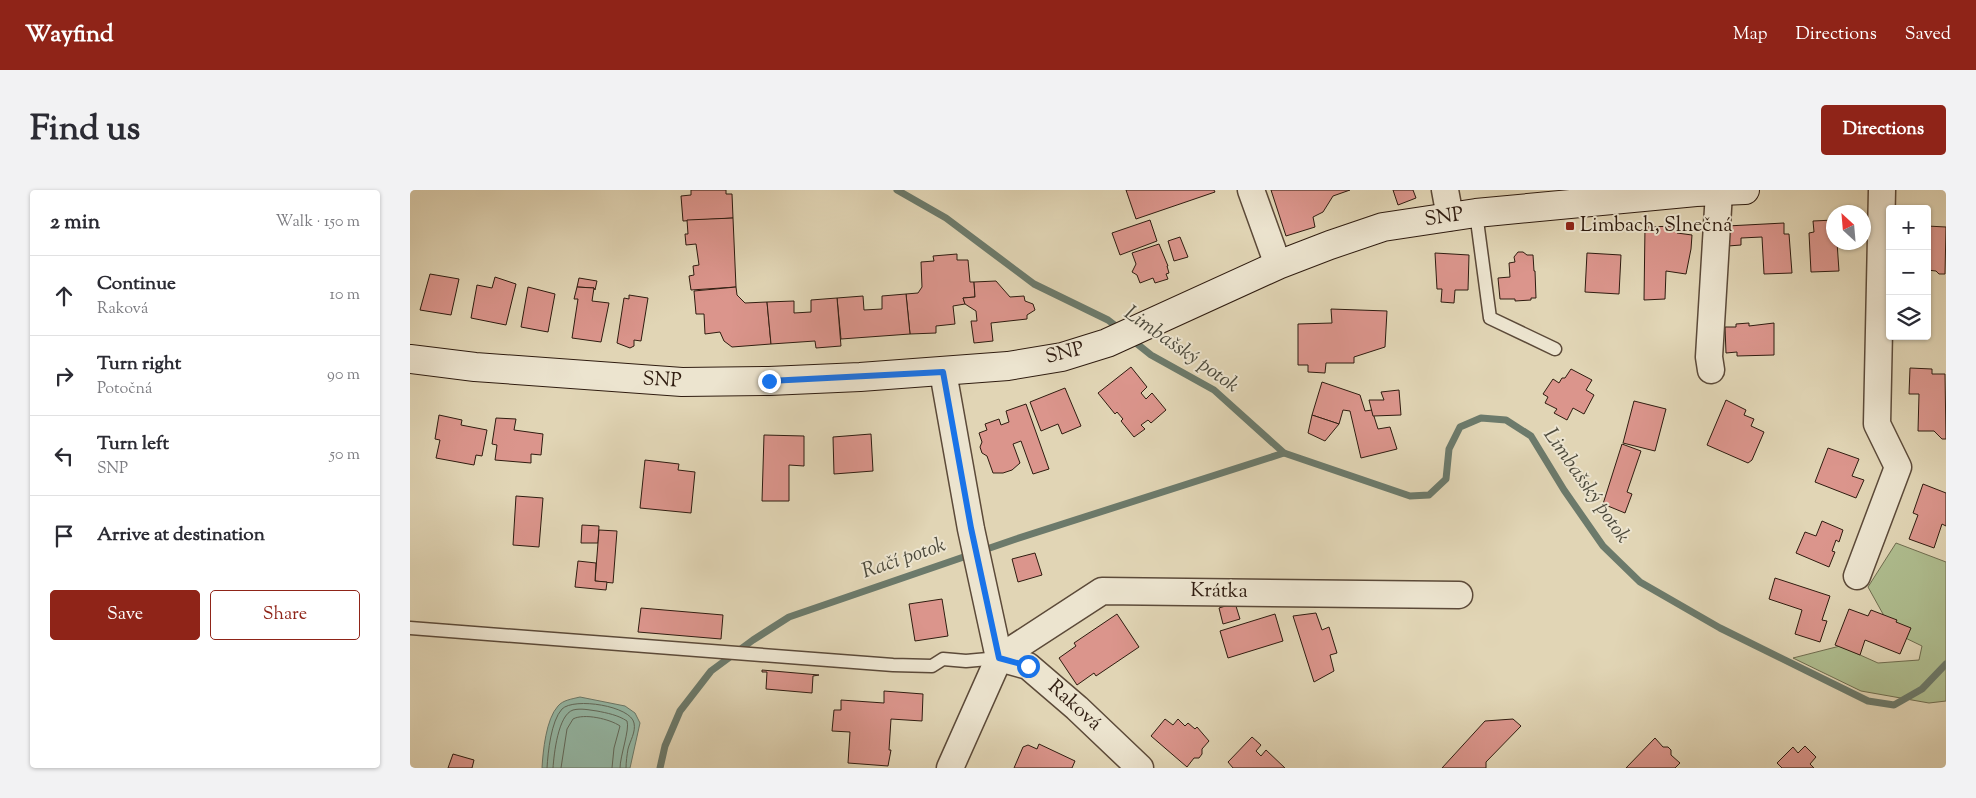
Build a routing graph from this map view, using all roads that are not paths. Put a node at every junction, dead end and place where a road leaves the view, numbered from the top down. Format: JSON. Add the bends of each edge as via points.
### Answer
{"nodes":[{"id":1,"x":1251,"y":190,"type":"edge"},
{"id":2,"x":1445,"y":190,"type":"edge"},
{"id":3,"x":1746,"y":190,"type":"edge"},
{"id":4,"x":1882,"y":190,"type":"edge"},
{"id":5,"x":1708,"y":192,"type":"junction"},
{"id":6,"x":1463,"y":215,"type":"junction"},
{"id":7,"x":1278,"y":265,"type":"junction"},
{"id":8,"x":1555,"y":349,"type":"dead end"},
{"id":9,"x":410,"y":360,"type":"edge"},
{"id":10,"x":1711,"y":370,"type":"dead end"},
{"id":11,"x":943,"y":372,"type":"junction"},
{"id":12,"x":1857,"y":576,"type":"dead end"},
{"id":13,"x":1459,"y":595,"type":"dead end"},
{"id":14,"x":410,"y":628,"type":"edge"},
{"id":15,"x":999,"y":658,"type":"junction"},
{"id":16,"x":950,"y":768,"type":"edge"},
{"id":17,"x":1140,"y":768,"type":"edge"}],
"edges":[{"from":1,"to":7,"type":"street"},
{"from":2,"to":6,"type":"street"},
{"from":3,"to":5,"type":"street","name":"SNP"},
{"from":4,"to":12,"type":"street","via":[[1877,424],[1898,467]]},
{"from":5,"to":6,"type":"street","name":"SNP"},
{"from":5,"to":10,"type":"street"},
{"from":6,"to":7,"type":"street","name":"SNP","via":[[1383,227]]},
{"from":6,"to":8,"type":"lane","via":[[1490,318]]},
{"from":7,"to":11,"type":"street","name":"SNP","via":[[1107,344],[1062,357]]},
{"from":9,"to":11,"type":"street","name":"SNP","via":[[682,382]]},
{"from":11,"to":15,"type":"street"},
{"from":13,"to":15,"type":"street","name":"Krátka","via":[[1102,591]]},
{"from":14,"to":15,"type":"lane","via":[[893,665],[932,666],[943,660]]},
{"from":15,"to":16,"type":"street"},
{"from":15,"to":17,"type":"street","name":"Raková","via":[[1028,666],[1078,708]]}]}
